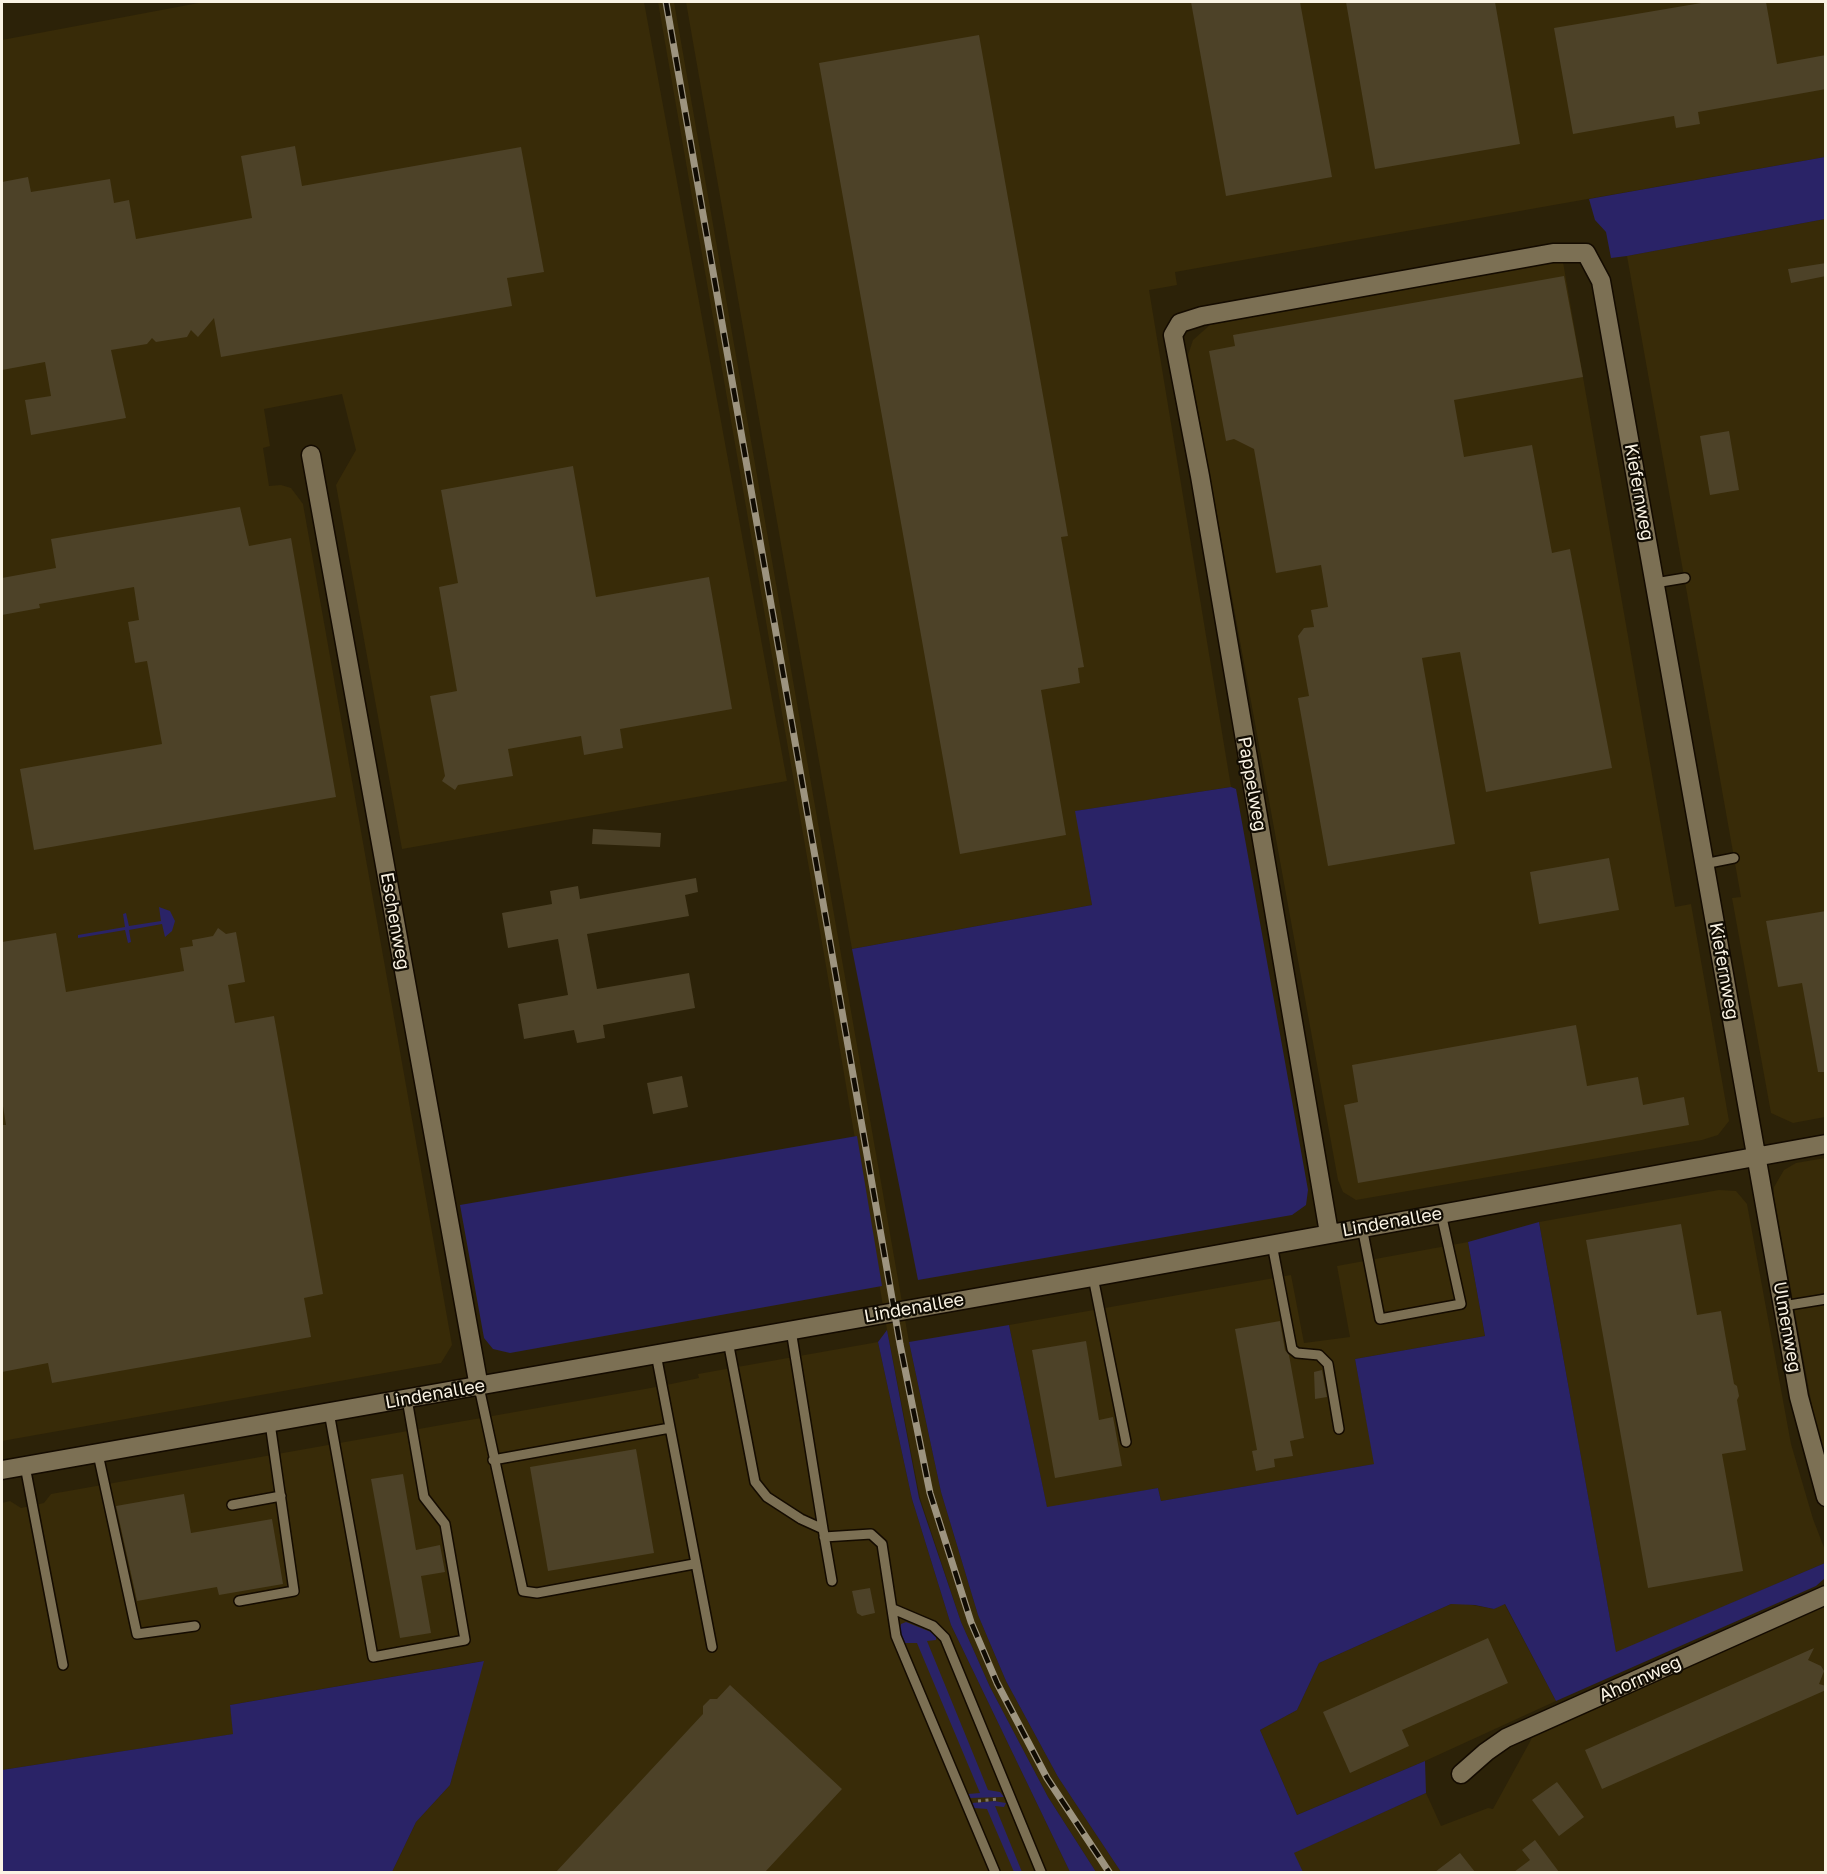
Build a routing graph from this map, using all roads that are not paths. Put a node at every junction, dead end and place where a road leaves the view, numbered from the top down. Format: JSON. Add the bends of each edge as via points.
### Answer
{"nodes":[{"id":1,"x":1173,"y":335,"type":"joint"},
{"id":2,"x":311,"y":455,"type":"dead end"},
{"id":3,"x":1684,"y":578,"type":"dead end"},
{"id":4,"x":1655,"y":583,"type":"junction"},
{"id":5,"x":1734,"y":858,"type":"dead end"},
{"id":6,"x":1704,"y":864,"type":"junction"},
{"id":7,"x":1826,"y":1144,"type":"edge"},
{"id":8,"x":1758,"y":1156,"type":"junction"},
{"id":9,"x":1441,"y":1213,"type":"junction"},
{"id":10,"x":1362,"y":1227,"type":"junction"},
{"id":11,"x":1329,"y":1233,"type":"junction"},
{"id":12,"x":1272,"y":1244,"type":"junction"},
{"id":13,"x":1093,"y":1277,"type":"junction"},
{"id":14,"x":1826,"y":1299,"type":"edge"},
{"id":15,"x":1783,"y":1306,"type":"junction"},
{"id":16,"x":791,"y":1330,"type":"junction"},
{"id":17,"x":728,"y":1341,"type":"junction"},
{"id":18,"x":656,"y":1354,"type":"junction"},
{"id":19,"x":479,"y":1387,"type":"junction"},
{"id":20,"x":407,"y":1399,"type":"junction"},
{"id":21,"x":329,"y":1412,"type":"junction"},
{"id":22,"x":270,"y":1423,"type":"junction"},
{"id":23,"x":670,"y":1428,"type":"junction"},
{"id":24,"x":1339,"y":1429,"type":"dead end"},
{"id":25,"x":1126,"y":1442,"type":"dead end"},
{"id":26,"x":98,"y":1454,"type":"junction"},
{"id":27,"x":493,"y":1460,"type":"junction"},
{"id":28,"x":25,"y":1466,"type":"junction"},
{"id":29,"x":2,"y":1470,"type":"edge"},
{"id":30,"x":280,"y":1496,"type":"junction"},
{"id":31,"x":1826,"y":1497,"type":"edge"},
{"id":32,"x":232,"y":1505,"type":"dead end"},
{"id":33,"x":823,"y":1533,"type":"junction"},
{"id":34,"x":694,"y":1564,"type":"junction"},
{"id":35,"x":832,"y":1581,"type":"dead end"},
{"id":36,"x":1826,"y":1595,"type":"edge"},
{"id":37,"x":239,"y":1601,"type":"dead end"},
{"id":38,"x":893,"y":1609,"type":"junction"},
{"id":39,"x":195,"y":1626,"type":"dead end"},
{"id":40,"x":712,"y":1647,"type":"dead end"},
{"id":41,"x":63,"y":1665,"type":"dead end"},
{"id":42,"x":1461,"y":1774,"type":"dead end"},
{"id":43,"x":995,"y":1872,"type":"edge"},
{"id":44,"x":1041,"y":1872,"type":"edge"}],
"edges":[{"from":1,"to":4,"type":"street","name":"Kiefernweg","via":[[1180,323],[1202,316],[1553,253],[1586,253],[1601,281]]},
{"from":1,"to":11,"type":"street","name":"Pappelweg"},
{"from":2,"to":19,"type":"street","name":"Eschenweg"},
{"from":3,"to":4,"type":"lane"},
{"from":4,"to":6,"type":"street","name":"Kiefernweg"},
{"from":5,"to":6,"type":"lane"},
{"from":6,"to":8,"type":"street","name":"Kiefernweg"},
{"from":7,"to":8,"type":"street","name":"Lindenallee"},
{"from":8,"to":9,"type":"street","name":"Lindenallee"},
{"from":8,"to":15,"type":"street","name":"Ulmenweg"},
{"from":9,"to":10,"type":"street","name":"Lindenallee"},
{"from":9,"to":10,"type":"lane","via":[[1461,1304],[1380,1319]]},
{"from":10,"to":11,"type":"street","name":"Lindenallee"},
{"from":11,"to":12,"type":"street","name":"Lindenallee"},
{"from":12,"to":13,"type":"street","name":"Lindenallee"},
{"from":12,"to":24,"type":"lane","via":[[1292,1349],[1319,1355],[1328,1364]]},
{"from":13,"to":16,"type":"street","name":"Lindenallee"},
{"from":13,"to":25,"type":"lane"},
{"from":14,"to":15,"type":"lane"},
{"from":15,"to":31,"type":"street","name":"Ulmenweg","via":[[1799,1397]]},
{"from":16,"to":17,"type":"street","name":"Lindenallee"},
{"from":16,"to":33,"type":"lane"},
{"from":17,"to":18,"type":"street","name":"Lindenallee"},
{"from":17,"to":33,"type":"lane","via":[[755,1482],[767,1497]]},
{"from":18,"to":19,"type":"street","name":"Lindenallee"},
{"from":18,"to":23,"type":"lane"},
{"from":19,"to":20,"type":"street","name":"Lindenallee"},
{"from":19,"to":27,"type":"lane"},
{"from":20,"to":21,"type":"street","name":"Lindenallee"},
{"from":20,"to":21,"type":"lane","via":[[424,1497],[445,1524],[465,1640],[373,1657]]},
{"from":21,"to":22,"type":"street","name":"Lindenallee"},
{"from":22,"to":26,"type":"street","name":"Lindenallee"},
{"from":22,"to":30,"type":"lane"},
{"from":23,"to":27,"type":"lane"},
{"from":23,"to":34,"type":"lane"},
{"from":26,"to":28,"type":"street","name":"Lindenallee"},
{"from":26,"to":39,"type":"lane","via":[[137,1634]]},
{"from":27,"to":34,"type":"lane","via":[[523,1591],[537,1593]]},
{"from":28,"to":29,"type":"street","name":"Lindenallee"},
{"from":28,"to":41,"type":"lane"},
{"from":30,"to":32,"type":"lane"},
{"from":30,"to":37,"type":"lane","via":[[294,1591]]},
{"from":33,"to":35,"type":"lane"},
{"from":33,"to":38,"type":"lane","via":[[865,1533],[880,1540]]},
{"from":34,"to":40,"type":"lane"},
{"from":36,"to":42,"type":"street","name":"Ahornweg","via":[[1506,1738]]},
{"from":38,"to":43,"type":"lane","via":[[896,1636]]},
{"from":38,"to":44,"type":"lane","via":[[933,1626],[945,1638]]}]}
